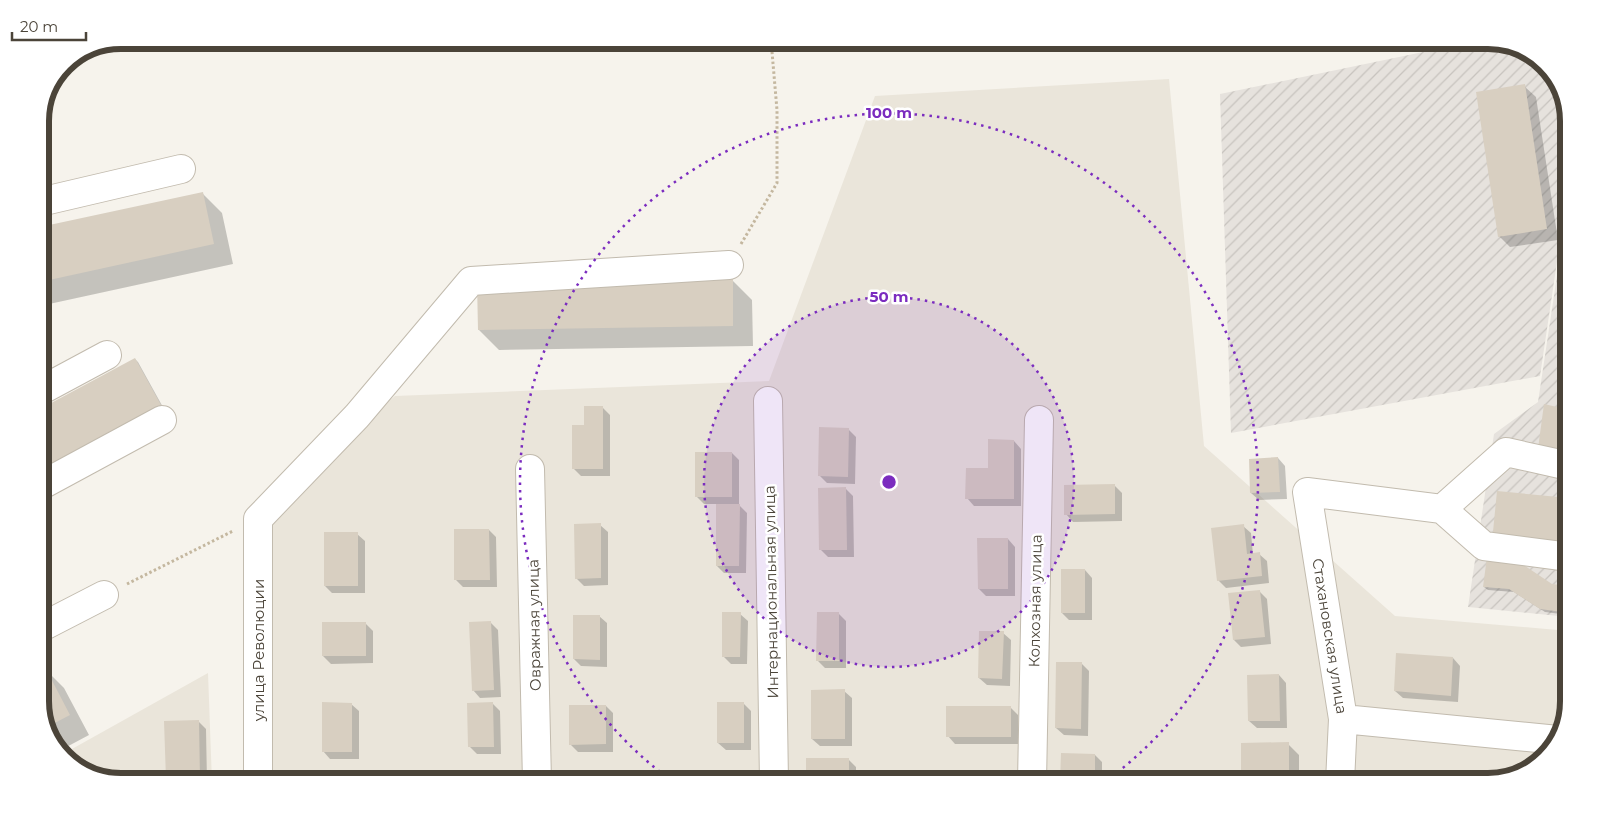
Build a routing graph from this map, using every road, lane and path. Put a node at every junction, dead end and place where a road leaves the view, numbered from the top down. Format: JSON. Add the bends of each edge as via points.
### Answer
{"nodes":[{"id":1,"x":772,"y":49,"type":"edge"},
{"id":2,"x":181,"y":169,"type":"dead end"},
{"id":3,"x":49,"y":200,"type":"edge"},
{"id":4,"x":728,"y":265,"type":"joint"},
{"id":5,"x":107,"y":355,"type":"dead end"},
{"id":6,"x":49,"y":386,"type":"edge"},
{"id":7,"x":768,"y":401,"type":"dead end"},
{"id":8,"x":162,"y":420,"type":"dead end"},
{"id":9,"x":1038,"y":420,"type":"dead end"},
{"id":10,"x":1560,"y":464,"type":"edge"},
{"id":11,"x":530,"y":468,"type":"dead end"},
{"id":12,"x":49,"y":481,"type":"edge"},
{"id":13,"x":1442,"y":509,"type":"junction"},
{"id":14,"x":258,"y":519,"type":"junction"},
{"id":15,"x":1560,"y":556,"type":"edge"},
{"id":16,"x":104,"y":595,"type":"joint"},
{"id":17,"x":49,"y":623,"type":"edge"},
{"id":18,"x":1344,"y":719,"type":"junction"},
{"id":19,"x":1549,"y":739,"type":"edge"},
{"id":20,"x":258,"y":773,"type":"edge"},
{"id":21,"x":537,"y":773,"type":"edge"},
{"id":22,"x":774,"y":773,"type":"edge"},
{"id":23,"x":1032,"y":773,"type":"edge"},
{"id":24,"x":1341,"y":773,"type":"edge"}],
"edges":[{"from":1,"to":4,"type":"path","via":[[777,110],[777,183]]},
{"from":2,"to":3,"type":"street"},
{"from":4,"to":14,"type":"street","via":[[471,281],[357,416]]},
{"from":5,"to":6,"type":"street"},
{"from":7,"to":22,"type":"street","name":"Интернациональная улица"},
{"from":8,"to":12,"type":"street"},
{"from":9,"to":23,"type":"street","name":"Колхозная улица"},
{"from":10,"to":13,"type":"street","via":[[1506,452]]},
{"from":11,"to":21,"type":"street","name":"Овражная улица"},
{"from":13,"to":15,"type":"street","via":[[1484,546]]},
{"from":13,"to":18,"type":"street","name":"Стахановская улица","via":[[1307,492]]},
{"from":14,"to":16,"type":"path"},
{"from":14,"to":20,"type":"street","name":"улица Революции"},
{"from":16,"to":17,"type":"street"},
{"from":18,"to":19,"type":"street"},
{"from":18,"to":24,"type":"street","name":"Стахановская улица"}]}
